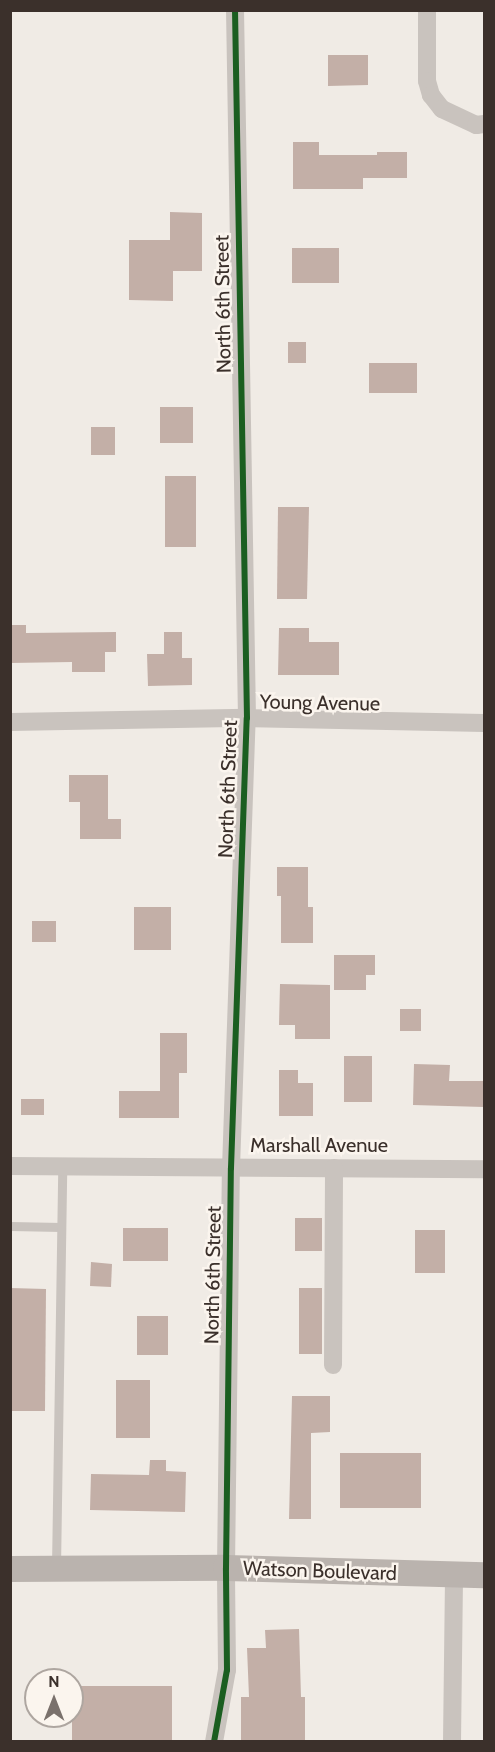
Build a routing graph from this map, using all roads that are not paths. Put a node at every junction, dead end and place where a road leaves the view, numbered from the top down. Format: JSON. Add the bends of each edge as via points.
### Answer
{"nodes":[{"id":1,"x":235,"y":10,"type":"edge"},
{"id":2,"x":427,"y":10,"type":"edge"},
{"id":3,"x":484,"y":124,"type":"edge"},
{"id":4,"x":247,"y":718,"type":"junction"},
{"id":5,"x":10,"y":722,"type":"edge"},
{"id":6,"x":484,"y":723,"type":"edge"},
{"id":7,"x":10,"y":1166,"type":"edge"},
{"id":8,"x":62,"y":1167,"type":"junction"},
{"id":9,"x":231,"y":1168,"type":"junction"},
{"id":10,"x":334,"y":1168,"type":"junction"},
{"id":11,"x":484,"y":1168,"type":"edge"},
{"id":12,"x":10,"y":1226,"type":"edge"},
{"id":13,"x":61,"y":1227,"type":"junction"},
{"id":14,"x":333,"y":1365,"type":"dead end"},
{"id":15,"x":226,"y":1568,"type":"junction"},
{"id":16,"x":10,"y":1569,"type":"edge"},
{"id":17,"x":56,"y":1569,"type":"junction"},
{"id":18,"x":454,"y":1575,"type":"junction"},
{"id":19,"x":484,"y":1575,"type":"edge"},
{"id":20,"x":214,"y":1742,"type":"edge"},
{"id":21,"x":452,"y":1742,"type":"edge"}],
"edges":[{"from":1,"to":4,"type":"street","name":"North 6th Street"},
{"from":2,"to":3,"type":"street","via":[[427,81],[431,95],[442,109],[476,125]]},
{"from":4,"to":5,"type":"street","name":"Young Avenue"},
{"from":4,"to":6,"type":"street","name":"Young Avenue"},
{"from":4,"to":9,"type":"street","name":"North 6th Street"},
{"from":7,"to":8,"type":"street","name":"Marshall Avenue"},
{"from":8,"to":9,"type":"street","name":"Marshall Avenue"},
{"from":8,"to":13,"type":"lane"},
{"from":9,"to":10,"type":"street","name":"Marshall Avenue"},
{"from":9,"to":15,"type":"street","name":"North 6th Street"},
{"from":10,"to":11,"type":"street","name":"Marshall Avenue"},
{"from":10,"to":14,"type":"street"},
{"from":12,"to":13,"type":"lane"},
{"from":13,"to":17,"type":"lane"},
{"from":15,"to":17,"type":"main road","name":"Watson Boulevard"},
{"from":15,"to":18,"type":"main road","name":"Watson Boulevard"},
{"from":15,"to":20,"type":"street","name":"North 6th Street","via":[[227,1670]]},
{"from":16,"to":17,"type":"main road","name":"Watson Boulevard"},
{"from":18,"to":19,"type":"main road","name":"Watson Boulevard"},
{"from":18,"to":21,"type":"street"}]}
